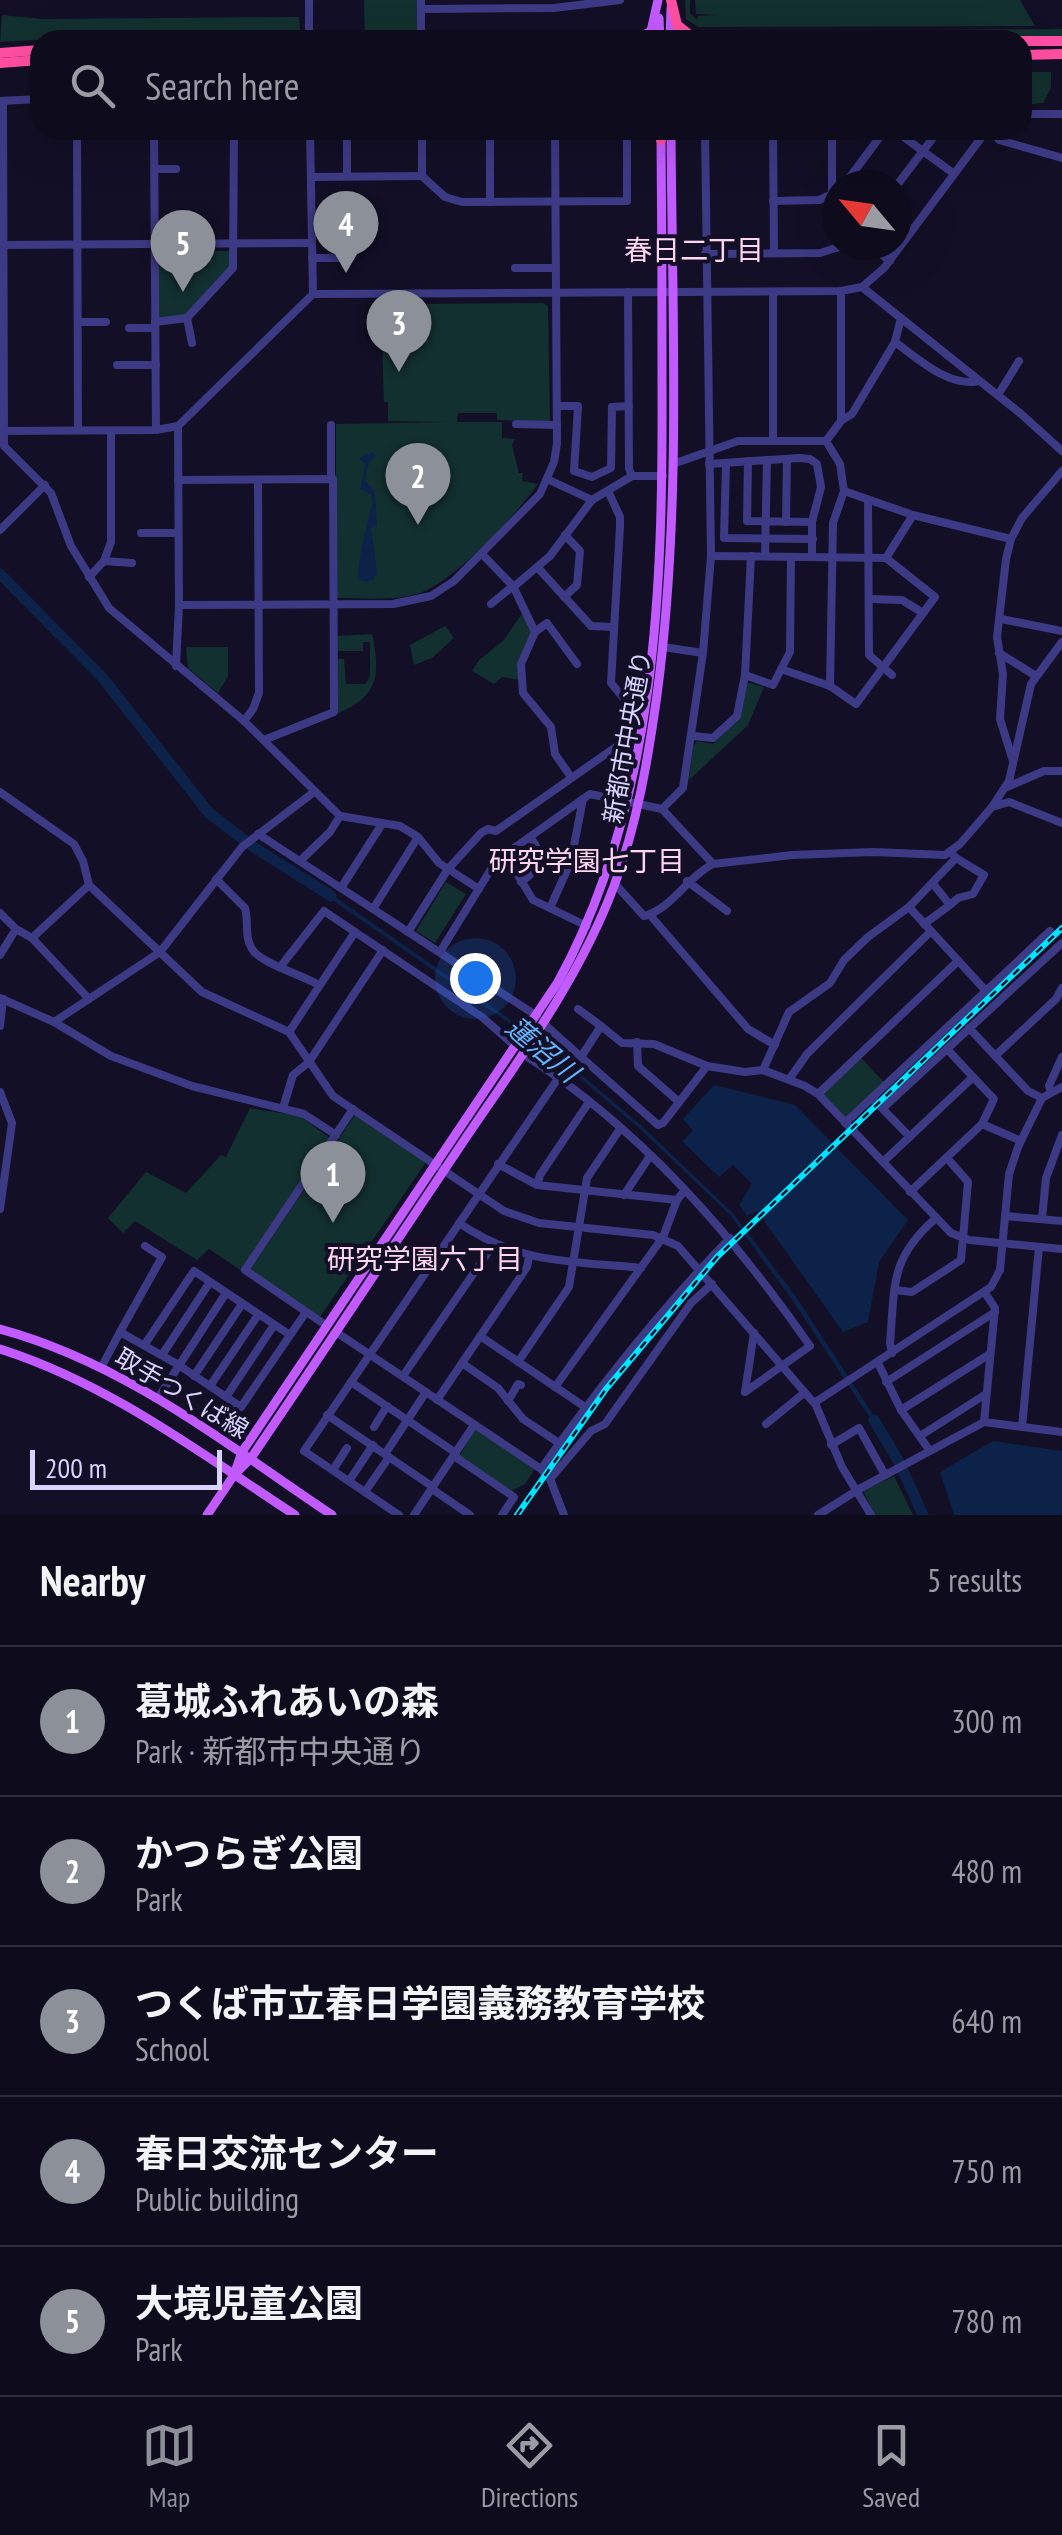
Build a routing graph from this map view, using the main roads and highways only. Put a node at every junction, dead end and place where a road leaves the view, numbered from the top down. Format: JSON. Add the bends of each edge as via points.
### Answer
{"nodes":[{"id":1,"x":658,"y":0,"type":"edge"},
{"id":2,"x":671,"y":0,"type":"edge"},
{"id":3,"x":651,"y":30,"type":"edge"},
{"id":4,"x":660,"y":30,"type":"edge"},
{"id":5,"x":670,"y":30,"type":"edge"},
{"id":6,"x":682,"y":30,"type":"edge"},
{"id":7,"x":1032,"y":42,"type":"edge"},
{"id":8,"x":1062,"y":42,"type":"edge"},
{"id":9,"x":30,"y":51,"type":"edge"},
{"id":10,"x":0,"y":53,"type":"edge"},
{"id":11,"x":1032,"y":54,"type":"edge"},
{"id":12,"x":1062,"y":54,"type":"edge"},
{"id":13,"x":30,"y":61,"type":"edge"},
{"id":14,"x":0,"y":63,"type":"edge"},
{"id":15,"x":666,"y":140,"type":"edge"},
{"id":16,"x":667,"y":293,"type":"junction"},
{"id":17,"x":632,"y":803,"type":"junction"},
{"id":18,"x":537,"y":1023,"type":"junction"},
{"id":19,"x":0,"y":1328,"type":"edge"},
{"id":20,"x":0,"y":1349,"type":"edge"},
{"id":21,"x":247,"y":1456,"type":"junction"},
{"id":22,"x":234,"y":1474,"type":"junction"},
{"id":23,"x":207,"y":1515,"type":"edge"},
{"id":24,"x":296,"y":1515,"type":"edge"},
{"id":25,"x":332,"y":1515,"type":"edge"}],
"edges":[{"from":1,"to":3,"type":"main road"},
{"from":1,"to":4,"type":"main road"},
{"from":2,"to":5,"type":"main road"},
{"from":2,"to":6,"type":"highway"},
{"from":7,"to":8,"type":"highway"},
{"from":9,"to":10,"type":"highway"},
{"from":11,"to":12,"type":"highway"},
{"from":13,"to":14,"type":"highway"},
{"from":15,"to":16,"type":"main road","name":"新都市中央通り"},
{"from":16,"to":17,"type":"main road","name":"新都市中央通り","via":[[660,573]]},
{"from":16,"to":17,"type":"main road","name":"新都市中央通り","via":[[672,535],[663,647]]},
{"from":17,"to":18,"type":"main road","name":"新都市中央通り","via":[[588,926]]},
{"from":17,"to":18,"type":"main road","name":"新都市中央通り","via":[[615,884],[595,931]]},
{"from":18,"to":21,"type":"main road","name":"新都市中央通り"},
{"from":19,"to":21,"type":"main road","name":"取手つくば線","via":[[101,1368]]},
{"from":20,"to":22,"type":"main road","name":"取手つくば線","via":[[110,1395]]},
{"from":21,"to":22,"type":"main road","name":"新都市中央通り"},
{"from":21,"to":25,"type":"main road","name":"取手つくば線"},
{"from":22,"to":23,"type":"main road","name":"新都市中央通り"},
{"from":22,"to":24,"type":"main road","name":"取手つくば線"}]}
